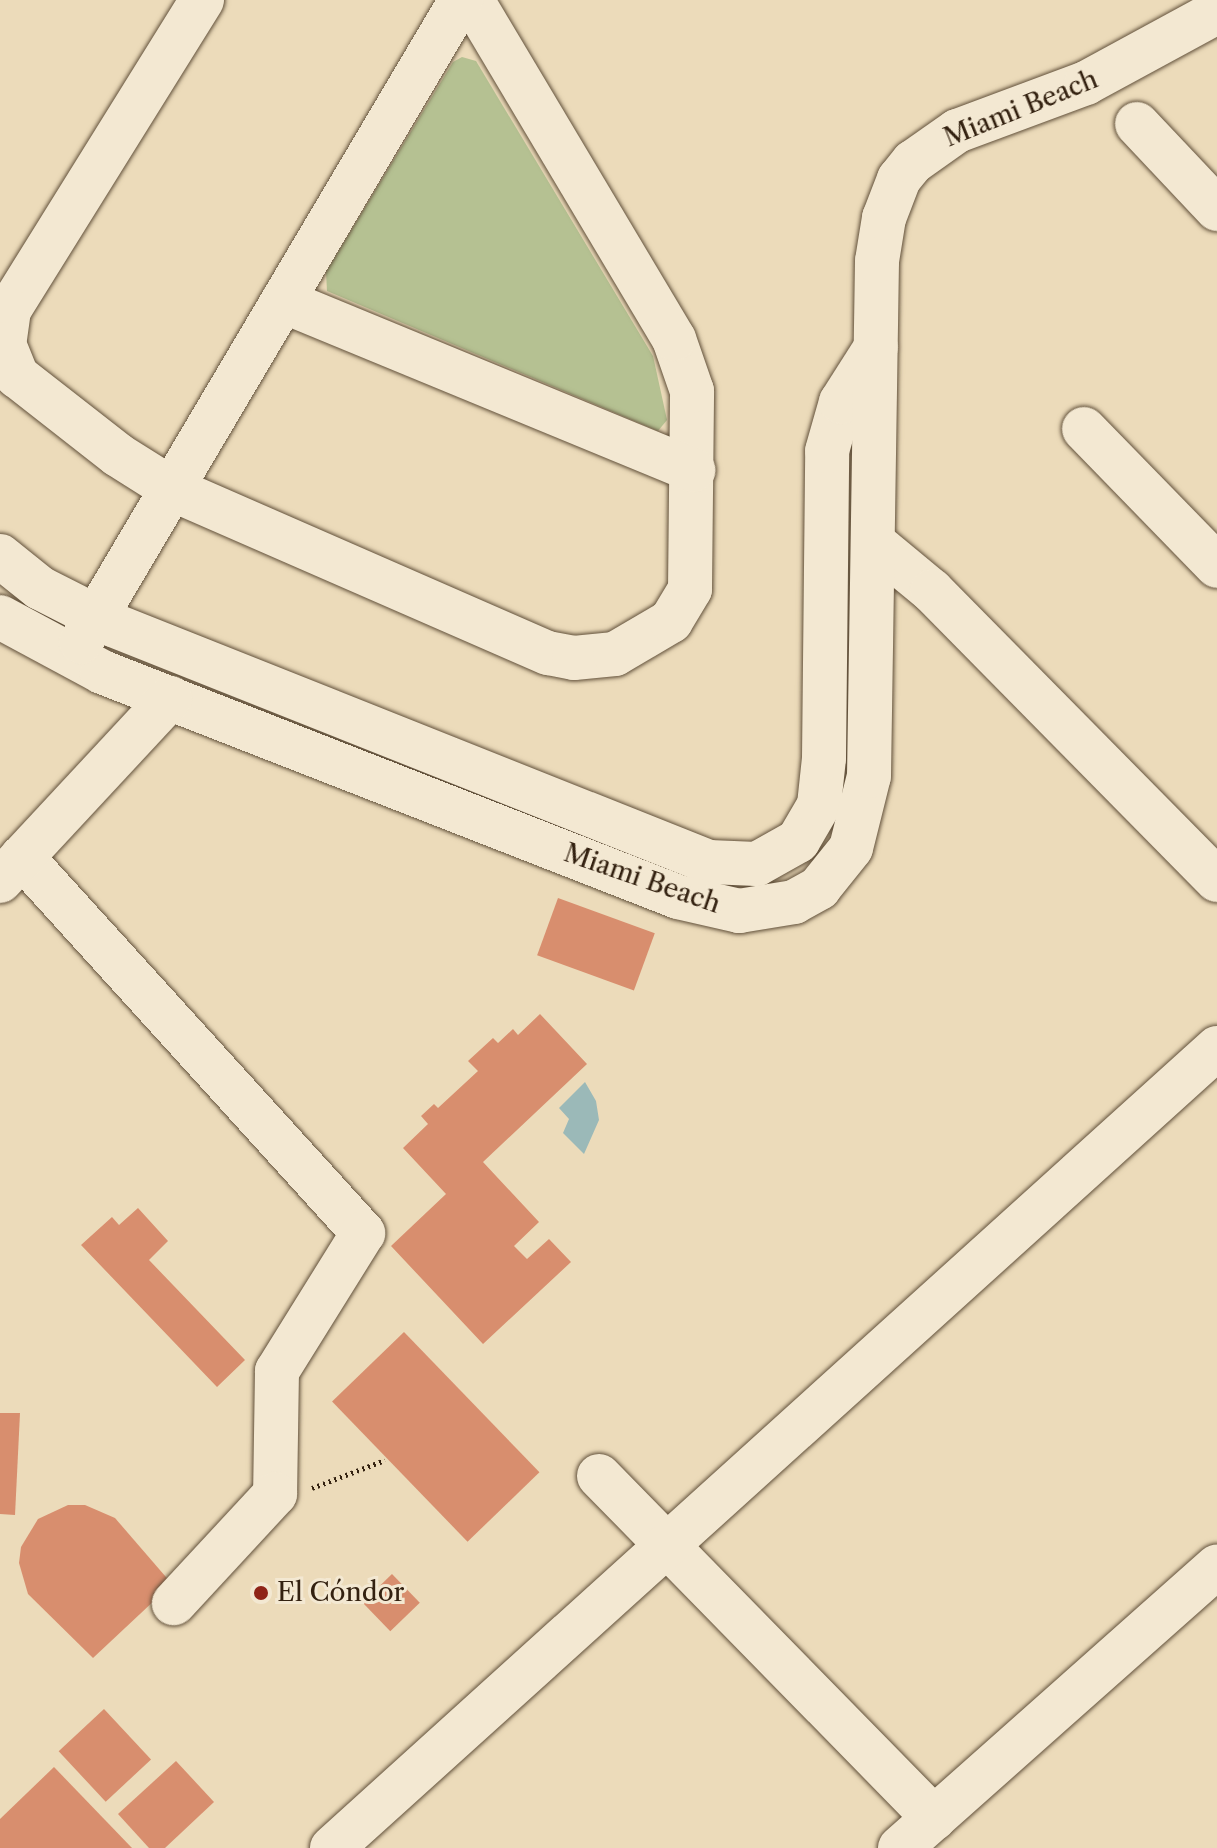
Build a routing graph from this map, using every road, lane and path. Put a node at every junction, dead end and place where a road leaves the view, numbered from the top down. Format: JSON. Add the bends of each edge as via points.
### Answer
{"nodes":[{"id":1,"x":202,"y":0,"type":"edge"},
{"id":2,"x":461,"y":0,"type":"edge"},
{"id":3,"x":472,"y":0,"type":"edge"},
{"id":4,"x":1217,"y":12,"type":"edge"},
{"id":5,"x":1137,"y":124,"type":"dead end"},
{"id":6,"x":1217,"y":209,"type":"edge"},
{"id":7,"x":283,"y":301,"type":"junction"},
{"id":8,"x":876,"y":347,"type":"junction"},
{"id":9,"x":1084,"y":429,"type":"dead end"},
{"id":10,"x":694,"y":470,"type":"junction"},
{"id":11,"x":172,"y":489,"type":"junction"},
{"id":12,"x":874,"y":543,"type":"junction"},
{"id":13,"x":0,"y":556,"type":"edge"},
{"id":14,"x":1217,"y":566,"type":"edge"},
{"id":15,"x":0,"y":617,"type":"edge"},
{"id":16,"x":96,"y":617,"type":"junction"},
{"id":17,"x":72,"y":659,"type":"junction"},
{"id":18,"x":170,"y":698,"type":"junction"},
{"id":19,"x":11,"y":869,"type":"edge"},
{"id":20,"x":1217,"y":880,"type":"edge"},
{"id":21,"x":1217,"y":1048,"type":"edge"},
{"id":22,"x":385,"y":1460,"type":"dead end"},
{"id":23,"x":599,"y":1476,"type":"dead end"},
{"id":24,"x":270,"y":1504,"type":"junction"},
{"id":25,"x":667,"y":1545,"type":"junction"},
{"id":26,"x":1217,"y":1567,"type":"edge"},
{"id":27,"x":174,"y":1603,"type":"dead end"},
{"id":28,"x":934,"y":1818,"type":"junction"},
{"id":29,"x":332,"y":1848,"type":"edge"},
{"id":30,"x":900,"y":1848,"type":"edge"}],
"edges":[{"from":1,"to":11,"type":"street","via":[[3,327],[8,361],[17,376],[118,455]]},
{"from":2,"to":7,"type":"street"},
{"from":3,"to":10,"type":"street","via":[[674,339],[692,391]]},
{"from":4,"to":8,"type":"street","name":"Miami Beach","via":[[1086,83],[957,131],[913,162],[890,200],[879,242]]},
{"from":5,"to":6,"type":"street"},
{"from":7,"to":10,"type":"street"},
{"from":7,"to":11,"type":"street"},
{"from":8,"to":12,"type":"street","name":"Miami Beach"},
{"from":8,"to":16,"type":"street","name":"Miami Beach","via":[[841,402],[827,451],[819,805],[798,841],[757,864],[709,862]]},
{"from":9,"to":14,"type":"street"},
{"from":10,"to":11,"type":"street","via":[[692,573],[683,606],[663,628],[633,646],[574,658],[548,653]]},
{"from":11,"to":16,"type":"street"},
{"from":12,"to":18,"type":"street","name":"Miami Beach","via":[[872,737],[863,817],[837,870],[794,902],[767,909],[728,909],[678,897]]},
{"from":12,"to":20,"type":"street","via":[[932,591]]},
{"from":13,"to":16,"type":"street","name":"Miami Beach","via":[[40,588]]},
{"from":15,"to":17,"type":"street","name":"Miami Beach"},
{"from":16,"to":17,"type":"street"},
{"from":17,"to":18,"type":"street","name":"Miami Beach"},
{"from":18,"to":19,"type":"street"},
{"from":19,"to":24,"type":"street","via":[[363,1233],[277,1371],[273,1394],[278,1483]]},
{"from":21,"to":25,"type":"street"},
{"from":22,"to":24,"type":"path"},
{"from":23,"to":25,"type":"street"},
{"from":24,"to":27,"type":"street"},
{"from":25,"to":28,"type":"street"},
{"from":25,"to":29,"type":"street"},
{"from":26,"to":28,"type":"street"},
{"from":28,"to":30,"type":"street"}]}
